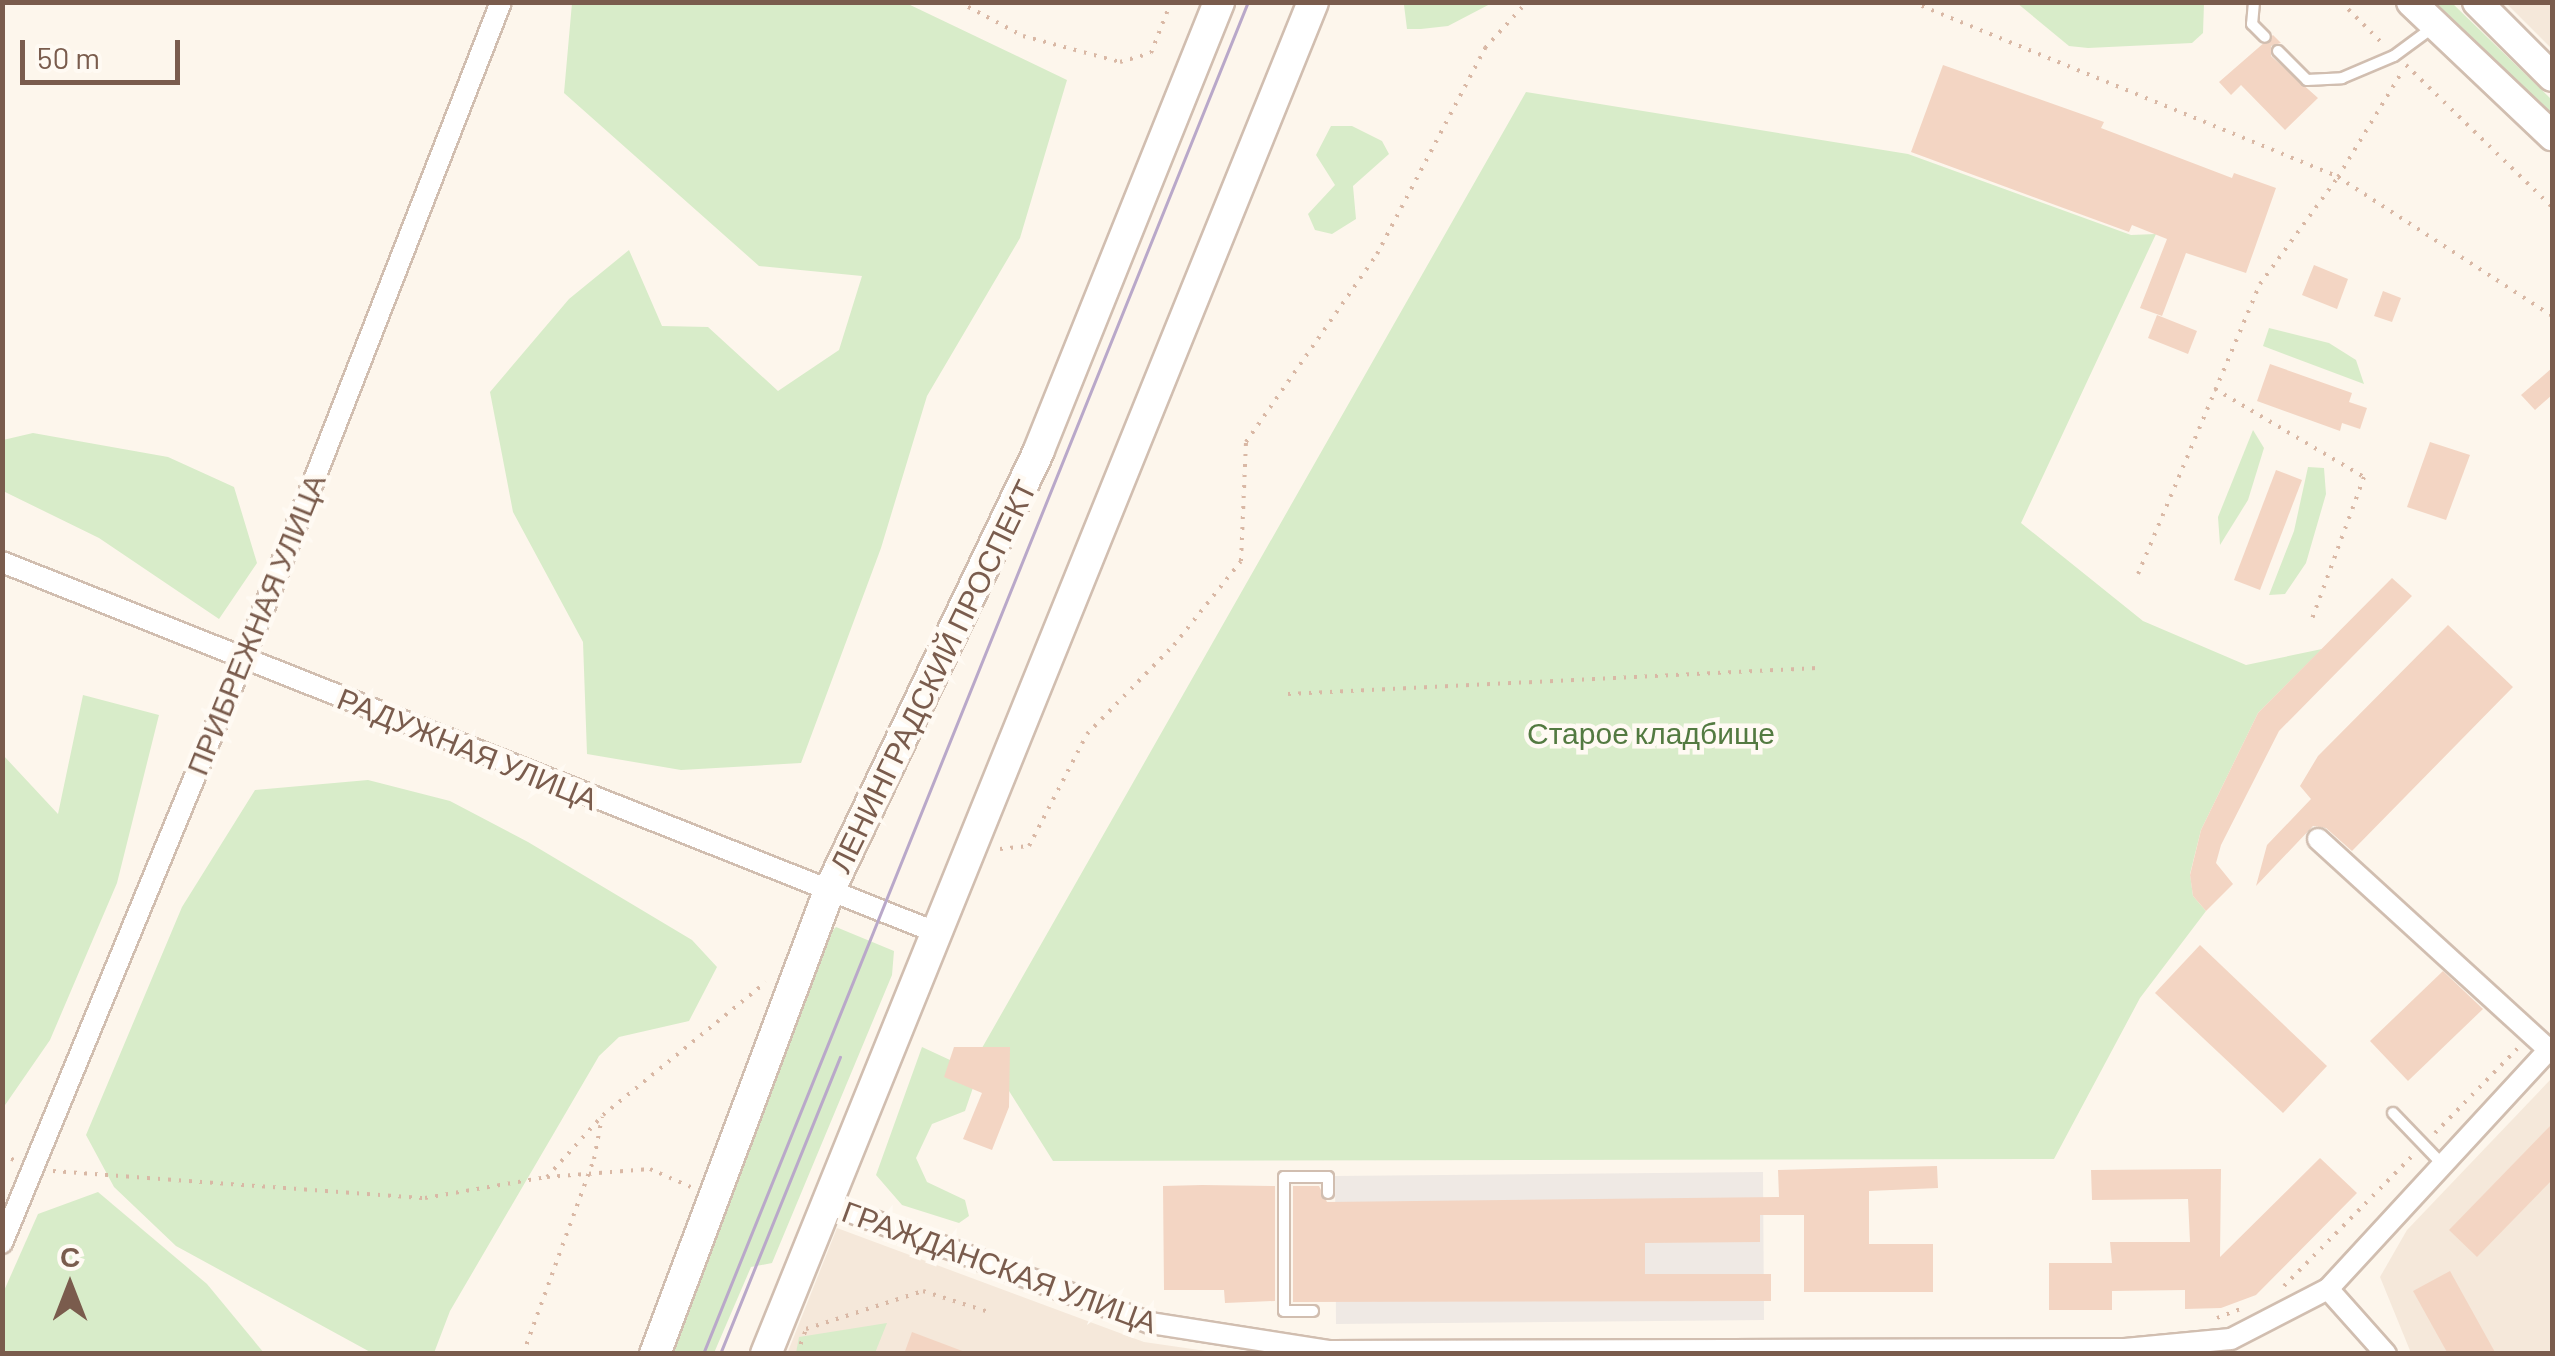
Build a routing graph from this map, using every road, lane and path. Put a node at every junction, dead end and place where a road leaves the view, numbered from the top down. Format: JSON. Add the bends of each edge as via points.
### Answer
{"nodes":[{"id":1,"x":501,"y":2,"type":"edge"},
{"id":2,"x":959,"y":2,"type":"edge"},
{"id":3,"x":1171,"y":2,"type":"edge"},
{"id":4,"x":1220,"y":2,"type":"edge"},
{"id":5,"x":1313,"y":2,"type":"edge"},
{"id":6,"x":1527,"y":2,"type":"edge"},
{"id":7,"x":1912,"y":2,"type":"edge"},
{"id":8,"x":2254,"y":2,"type":"edge"},
{"id":9,"x":2341,"y":2,"type":"edge"},
{"id":10,"x":2410,"y":2,"type":"edge"},
{"id":11,"x":2477,"y":2,"type":"edge"},
{"id":12,"x":2435,"y":26,"type":"junction"},
{"id":13,"x":2265,"y":38,"type":"dead end"},
{"id":14,"x":2278,"y":51,"type":"dead end"},
{"id":15,"x":2394,"y":56,"type":"junction"},
{"id":16,"x":2406,"y":65,"type":"junction"},
{"id":17,"x":2552,"y":77,"type":"edge"},
{"id":18,"x":2552,"y":136,"type":"edge"},
{"id":19,"x":2338,"y":177,"type":"junction"},
{"id":20,"x":2552,"y":207,"type":"edge"},
{"id":21,"x":2552,"y":316,"type":"edge"},
{"id":22,"x":2215,"y":389,"type":"junction"},
{"id":23,"x":2,"y":562,"type":"edge"},
{"id":24,"x":2138,"y":574,"type":"dead end"},
{"id":25,"x":2312,"y":619,"type":"dead end"},
{"id":26,"x":241,"y":657,"type":"junction"},
{"id":27,"x":1818,"y":668,"type":"dead end"},
{"id":28,"x":1288,"y":694,"type":"dead end"},
{"id":29,"x":2318,"y":839,"type":"dead end"},
{"id":30,"x":1030,"y":846,"type":"dead end"},
{"id":31,"x":829,"y":891,"type":"junction"},
{"id":32,"x":935,"y":932,"type":"junction"},
{"id":33,"x":778,"y":972,"type":"dead end"},
{"id":34,"x":2532,"y":1034,"type":"junction"},
{"id":35,"x":2551,"y":1048,"type":"edge"},
{"id":36,"x":2393,"y":1113,"type":"dead end"},
{"id":37,"x":602,"y":1115,"type":"junction"},
{"id":38,"x":2423,"y":1144,"type":"junction"},
{"id":39,"x":2442,"y":1164,"type":"junction"},
{"id":40,"x":32,"y":1170,"type":"junction"},
{"id":41,"x":589,"y":1174,"type":"junction"},
{"id":42,"x":546,"y":1176,"type":"junction"},
{"id":43,"x":700,"y":1192,"type":"dead end"},
{"id":44,"x":1328,"y":1193,"type":"dead end"},
{"id":45,"x":826,"y":1203,"type":"junction"},
{"id":46,"x":2,"y":1243,"type":"edge"},
{"id":47,"x":2328,"y":1288,"type":"junction"},
{"id":48,"x":2275,"y":1295,"type":"dead end"},
{"id":49,"x":2244,"y":1307,"type":"dead end"},
{"id":50,"x":1313,"y":1311,"type":"dead end"},
{"id":51,"x":992,"y":1313,"type":"dead end"},
{"id":52,"x":2214,"y":1319,"type":"dead end"},
{"id":53,"x":523,"y":1354,"type":"edge"},
{"id":54,"x":655,"y":1354,"type":"edge"},
{"id":55,"x":766,"y":1354,"type":"edge"},
{"id":56,"x":797,"y":1354,"type":"edge"},
{"id":57,"x":2386,"y":1354,"type":"edge"}],
"edges":[{"from":1,"to":26,"type":"street","name":"ПРИБРЕЖНАЯ УЛИЦА"},
{"from":2,"to":3,"type":"path","via":[[1024,36],[1120,62],[1151,53]]},
{"from":4,"to":31,"type":"main road","name":"ЛЕНИНГРАДСКИЙ ПРОСПЕКТ","via":[[1040,450]]},
{"from":5,"to":32,"type":"main road"},
{"from":6,"to":30,"type":"path","via":[[1484,48],[1377,254],[1246,442],[1242,561],[1174,645],[1087,734]]},
{"from":7,"to":19,"type":"path"},
{"from":8,"to":13,"type":"lane","via":[[2252,24]]},
{"from":9,"to":15,"type":"path"},
{"from":10,"to":12,"type":"street"},
{"from":11,"to":17,"type":"street"},
{"from":12,"to":15,"type":"lane"},
{"from":12,"to":16,"type":"path"},
{"from":12,"to":18,"type":"street"},
{"from":14,"to":15,"type":"lane","via":[[2307,80],[2342,78]]},
{"from":15,"to":16,"type":"path"},
{"from":16,"to":19,"type":"path"},
{"from":16,"to":20,"type":"path"},
{"from":19,"to":21,"type":"path"},
{"from":19,"to":22,"type":"path","via":[[2260,284]]},
{"from":22,"to":24,"type":"path"},
{"from":22,"to":25,"type":"path","via":[[2364,477]]},
{"from":23,"to":26,"type":"street","name":"РАДУЖНАЯ УЛИЦА"},
{"from":26,"to":31,"type":"street","name":"РАДУЖНАЯ УЛИЦА"},
{"from":26,"to":40,"type":"street","name":"ПРИБРЕЖНАЯ УЛИЦА"},
{"from":27,"to":28,"type":"path"},
{"from":29,"to":34,"type":"street"},
{"from":31,"to":32,"type":"street","name":"РАДУЖНАЯ УЛИЦА"},
{"from":31,"to":54,"type":"main road","name":"ЛЕНИНГРАДСКИЙ ПРОСПЕКТ"},
{"from":32,"to":45,"type":"main road"},
{"from":33,"to":37,"type":"path"},
{"from":34,"to":35,"type":"street"},
{"from":34,"to":38,"type":"path"},
{"from":35,"to":39,"type":"street","name":"ГРАЖДАНСКАЯ УЛИЦА"},
{"from":36,"to":38,"type":"lane"},
{"from":37,"to":41,"type":"path"},
{"from":37,"to":42,"type":"path"},
{"from":38,"to":39,"type":"lane"},
{"from":38,"to":48,"type":"path"},
{"from":39,"to":47,"type":"street","name":"ГРАЖДАНСКАЯ УЛИЦА"},
{"from":40,"to":42,"type":"path","via":[[425,1198]]},
{"from":40,"to":46,"type":"street","name":"ПРИБРЕЖНАЯ УЛИЦА"},
{"from":41,"to":42,"type":"path"},
{"from":41,"to":43,"type":"path","via":[[650,1170]]},
{"from":41,"to":53,"type":"path"},
{"from":44,"to":50,"type":"lane","via":[[1328,1177],[1284,1177],[1284,1311]]},
{"from":45,"to":47,"type":"street","name":"ГРАЖДАНСКАЯ УЛИЦА","via":[[1150,1324],[1328,1351],[2125,1350],[2231,1340]]},
{"from":45,"to":55,"type":"main road"},
{"from":47,"to":57,"type":"street"},
{"from":49,"to":52,"type":"path"},
{"from":51,"to":56,"type":"path","via":[[923,1291],[806,1329]]}]}
